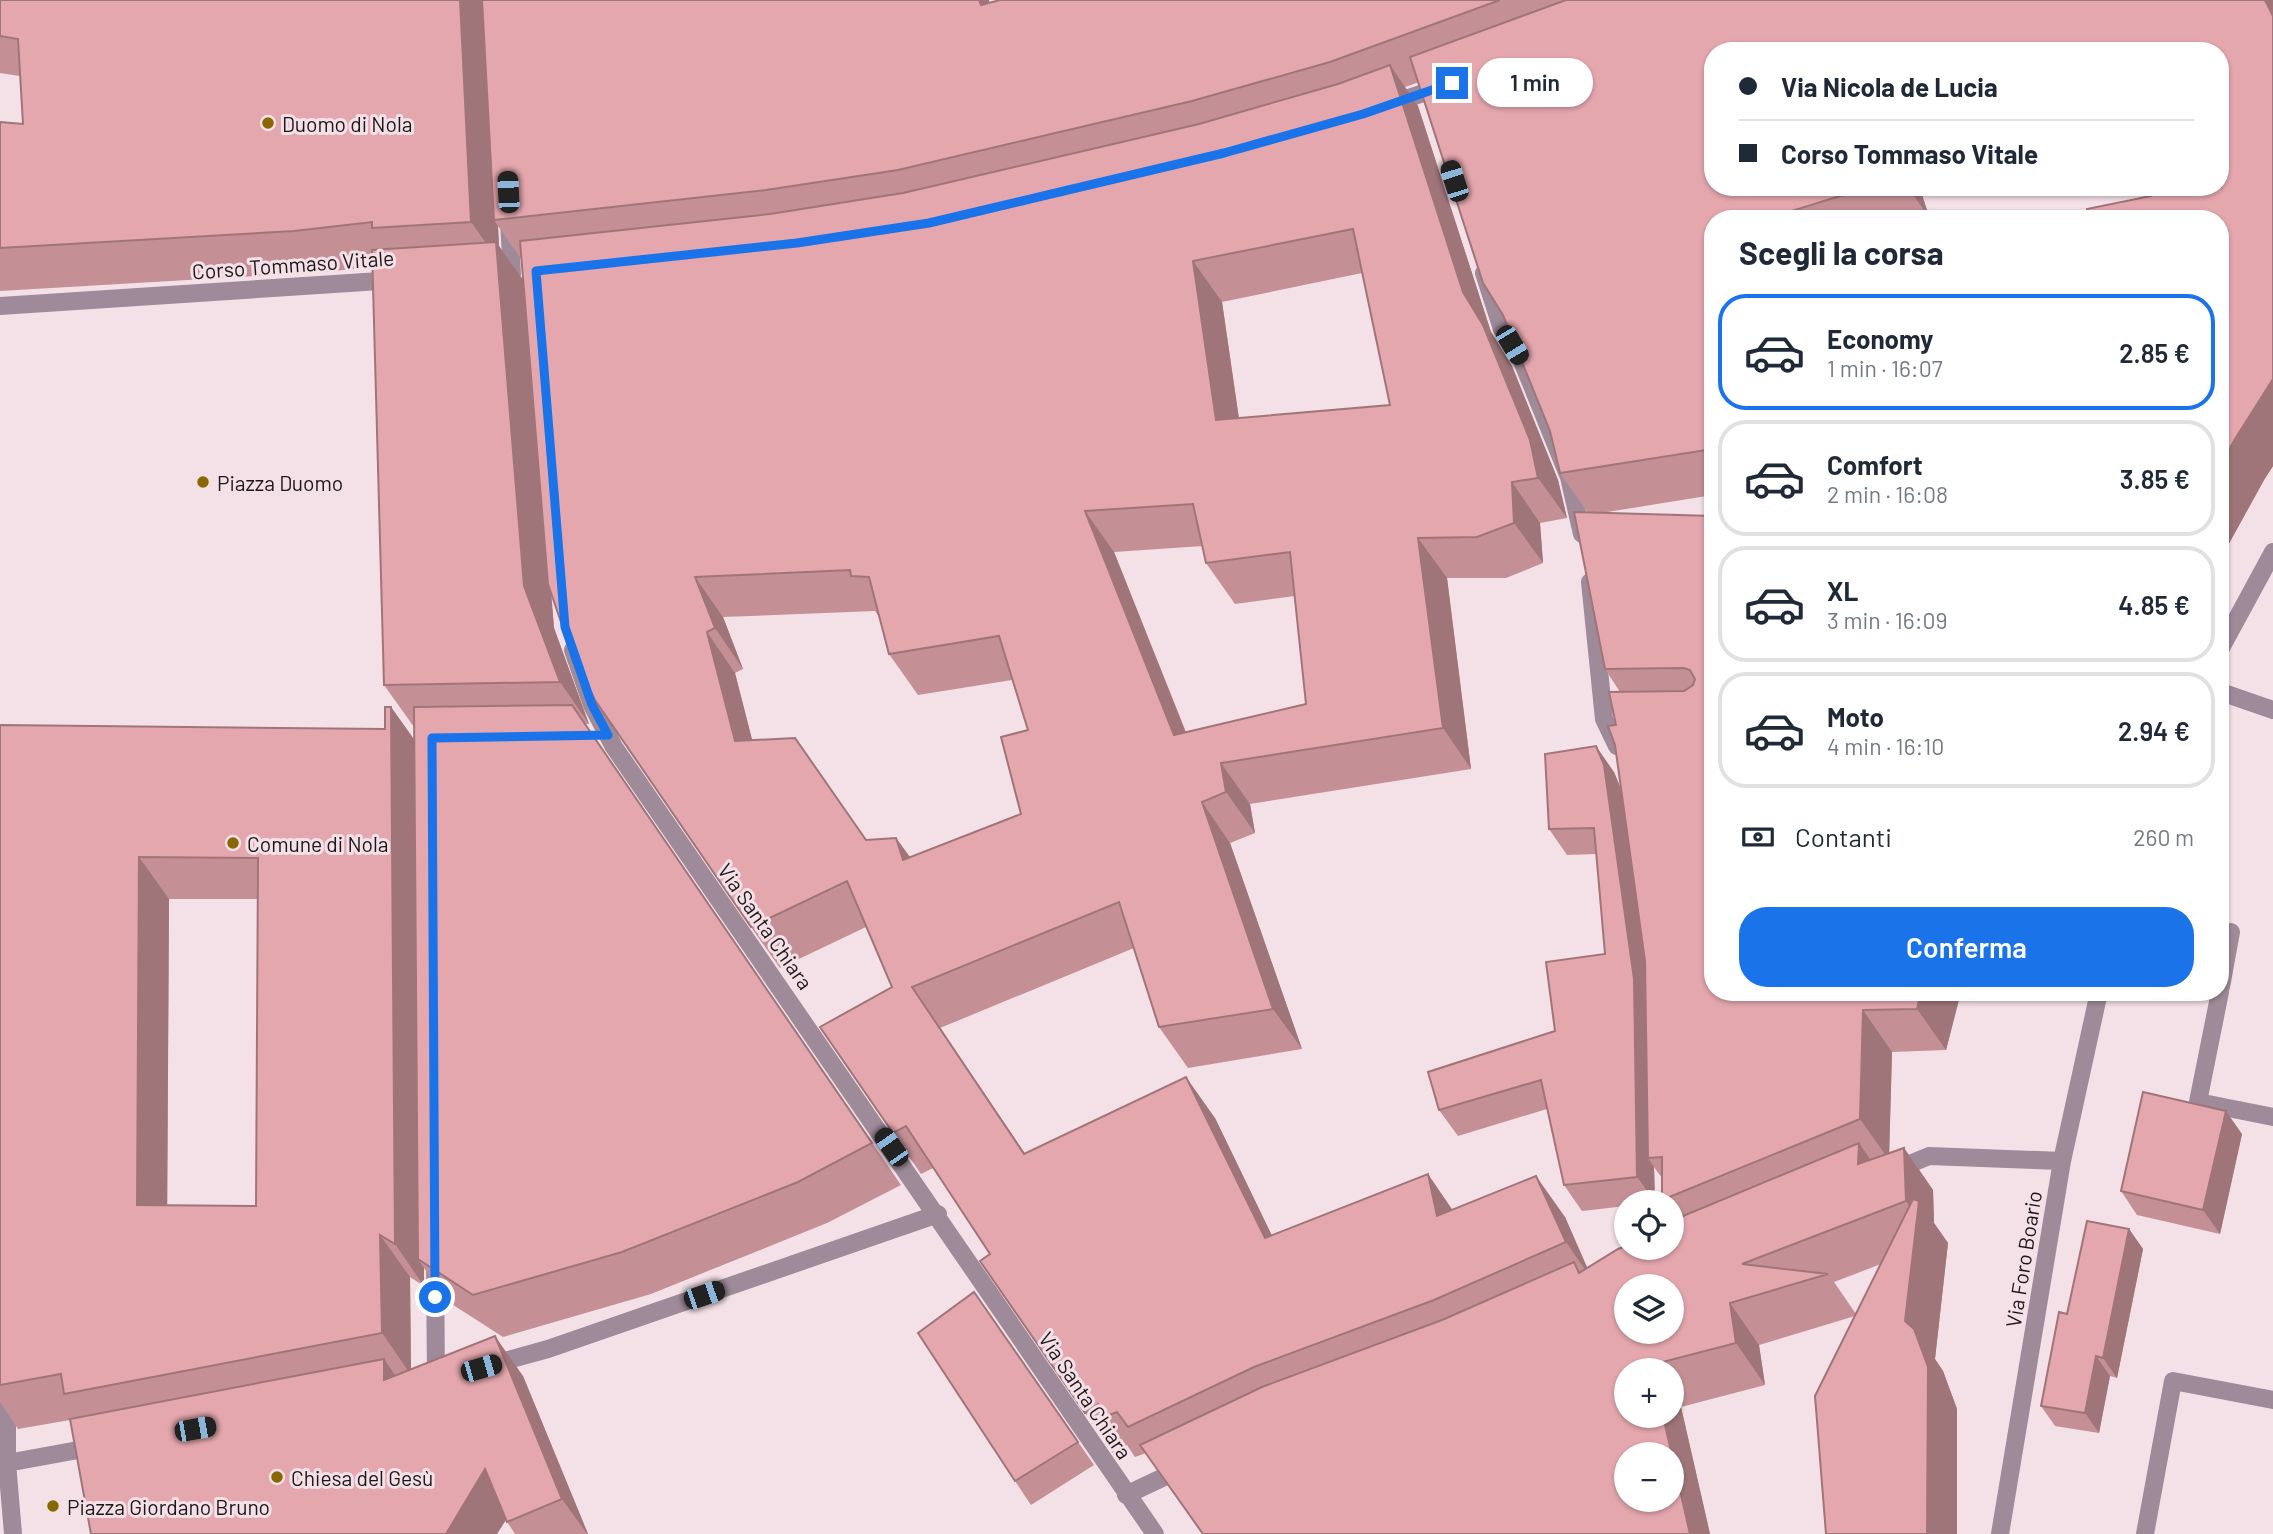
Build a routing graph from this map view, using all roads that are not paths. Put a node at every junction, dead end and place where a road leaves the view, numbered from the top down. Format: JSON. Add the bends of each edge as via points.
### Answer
{"nodes":[{"id":1,"x":1465,"y":78,"type":"edge"},
{"id":2,"x":1376,"y":109,"type":"edge"},
{"id":3,"x":508,"y":205,"type":"edge"},
{"id":4,"x":1477,"y":250,"type":"edge"},
{"id":5,"x":536,"y":271,"type":"edge"},
{"id":6,"x":412,"y":279,"type":"edge"},
{"id":7,"x":0,"y":306,"type":"edge"},
{"id":8,"x":2273,"y":552,"type":"edge"},
{"id":9,"x":565,"y":627,"type":"edge"},
{"id":10,"x":2229,"y":633,"type":"edge"},
{"id":11,"x":2229,"y":695,"type":"edge"},
{"id":12,"x":2273,"y":710,"type":"edge"},
{"id":13,"x":1604,"y":719,"type":"junction"},
{"id":14,"x":1631,"y":722,"type":"edge"},
{"id":15,"x":608,"y":735,"type":"junction"},
{"id":16,"x":581,"y":736,"type":"edge"},
{"id":17,"x":1625,"y":766,"type":"edge"},
{"id":18,"x":2231,"y":932,"type":"dead end"},
{"id":19,"x":2229,"y":943,"type":"edge"},
{"id":20,"x":2097,"y":1001,"type":"edge"},
{"id":21,"x":2218,"y":1001,"type":"edge"},
{"id":22,"x":2273,"y":1117,"type":"edge"},
{"id":23,"x":2062,"y":1161,"type":"junction"},
{"id":24,"x":1879,"y":1177,"type":"edge"},
{"id":25,"x":938,"y":1214,"type":"junction"},
{"id":26,"x":435,"y":1241,"type":"edge"},
{"id":27,"x":7,"y":1366,"type":"edge"},
{"id":28,"x":473,"y":1370,"type":"edge"},
{"id":29,"x":436,"y":1380,"type":"edge"},
{"id":30,"x":2273,"y":1400,"type":"edge"},
{"id":31,"x":115,"y":1443,"type":"edge"},
{"id":32,"x":7,"y":1463,"type":"junction"},
{"id":33,"x":1194,"y":1463,"type":"edge"},
{"id":34,"x":1126,"y":1495,"type":"junction"},
{"id":35,"x":13,"y":1534,"type":"edge"},
{"id":36,"x":1155,"y":1534,"type":"edge"},
{"id":37,"x":2000,"y":1534,"type":"edge"},
{"id":38,"x":2146,"y":1534,"type":"edge"}],
"edges":[{"from":1,"to":2,"type":"street","via":[[1428,99]]},
{"from":3,"to":5,"type":"street","via":[[505,274]]},
{"from":4,"to":13,"type":"street","via":[[1502,329],[1522,361],[1569,477],[1586,556]]},
{"from":6,"to":7,"type":"street","name":"Corso Tommaso Vitale"},
{"from":8,"to":10,"type":"street"},
{"from":9,"to":15,"type":"street","name":"Via Santa Chiara","via":[[592,705]]},
{"from":11,"to":12,"type":"street"},
{"from":13,"to":14,"type":"street"},
{"from":13,"to":17,"type":"street"},
{"from":15,"to":16,"type":"street"},
{"from":15,"to":25,"type":"street","name":"Via Santa Chiara"},
{"from":18,"to":19,"type":"street"},
{"from":20,"to":23,"type":"street","name":"Via Foro Boario"},
{"from":21,"to":22,"type":"street","via":[[2199,1102]]},
{"from":23,"to":24,"type":"street","via":[[1929,1156]]},
{"from":23,"to":37,"type":"street","name":"Via Foro Boario"},
{"from":25,"to":28,"type":"street","via":[[548,1349]]},
{"from":25,"to":34,"type":"street","name":"Via Santa Chiara"},
{"from":26,"to":29,"type":"street"},
{"from":27,"to":32,"type":"street"},
{"from":30,"to":38,"type":"street","via":[[2173,1381]]},
{"from":31,"to":32,"type":"street"},
{"from":32,"to":35,"type":"street"},
{"from":33,"to":34,"type":"street"},
{"from":34,"to":36,"type":"street","name":"Via Santa Chiara"}]}
